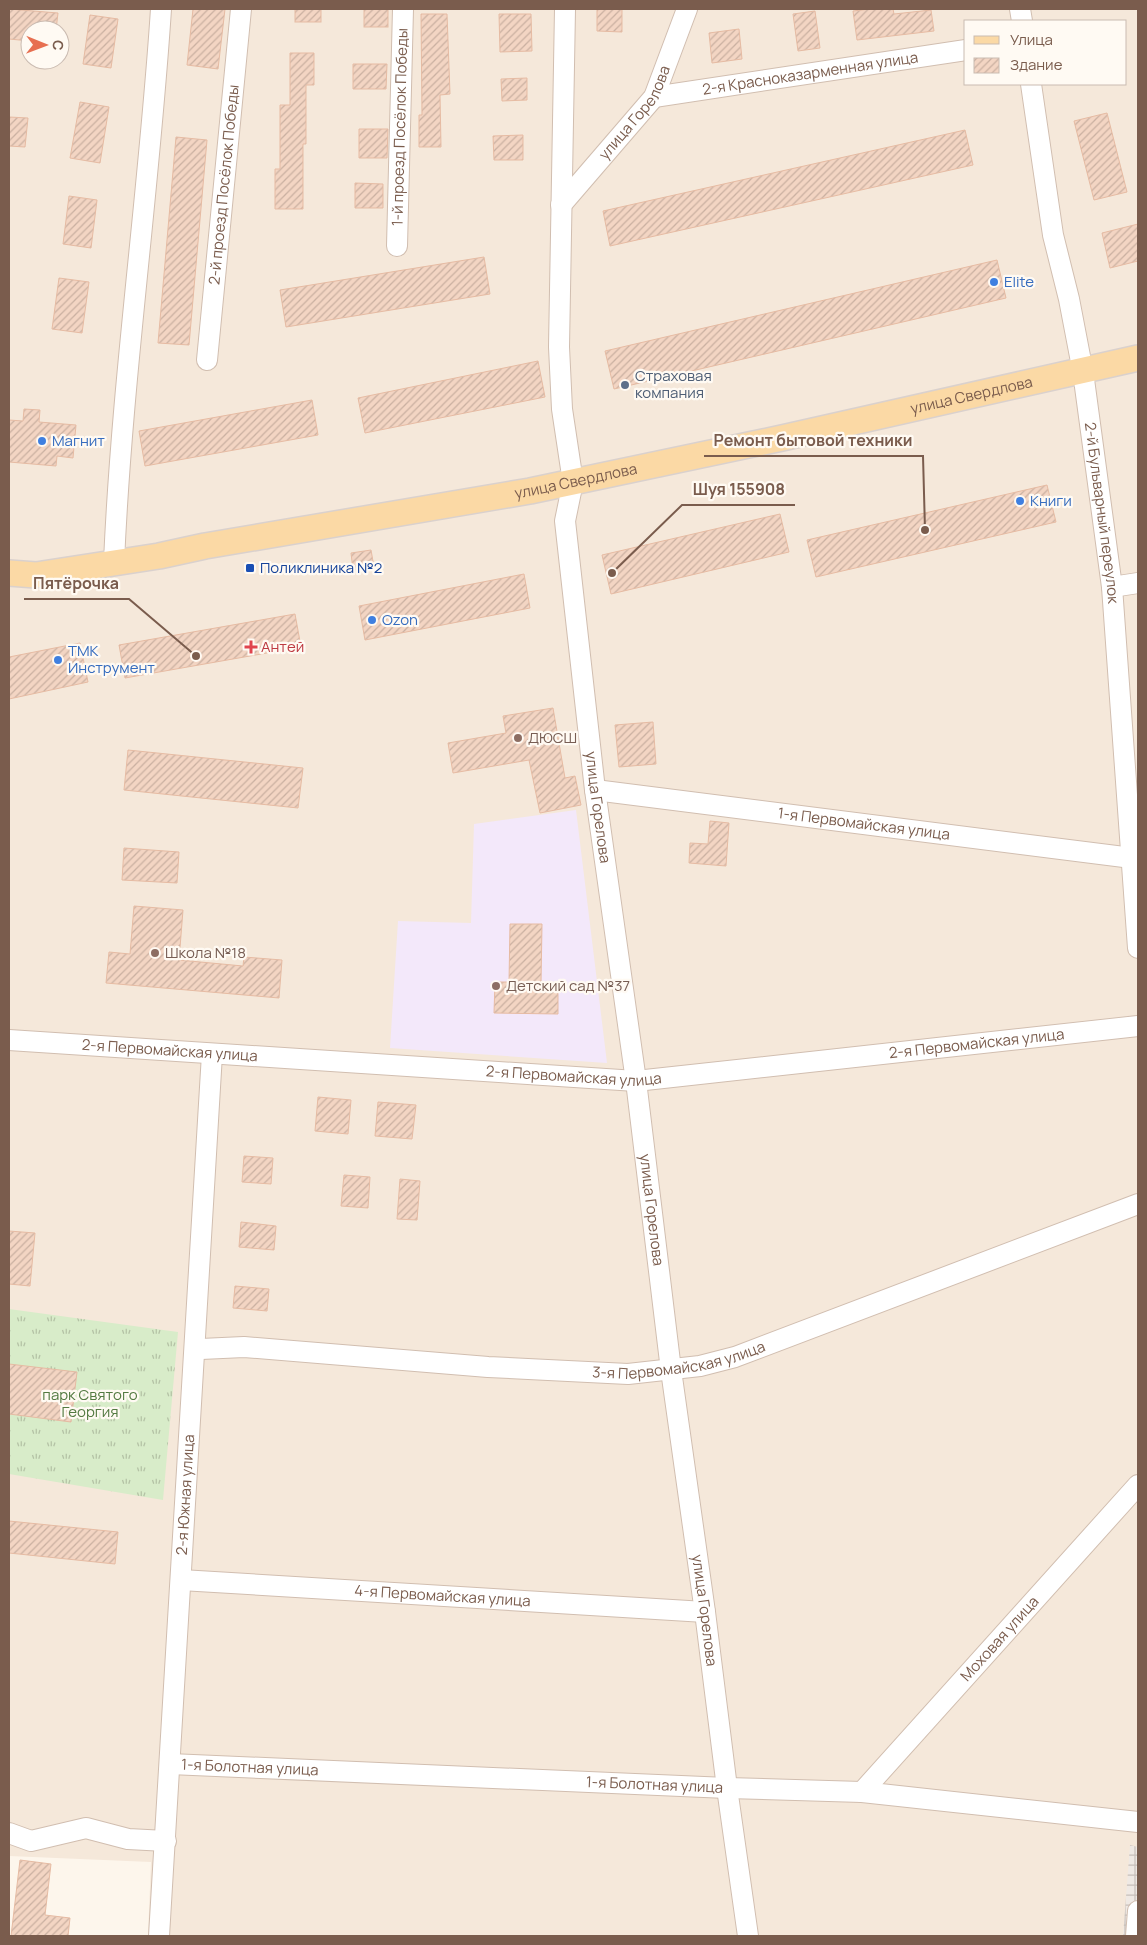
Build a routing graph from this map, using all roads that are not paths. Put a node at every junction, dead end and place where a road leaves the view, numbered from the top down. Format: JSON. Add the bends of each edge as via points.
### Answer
{"nodes":[{"id":1,"x":161,"y":9,"type":"edge"},
{"id":2,"x":241,"y":9,"type":"edge"},
{"id":3,"x":403,"y":9,"type":"edge"},
{"id":4,"x":565,"y":9,"type":"edge"},
{"id":5,"x":687,"y":9,"type":"edge"},
{"id":6,"x":964,"y":50,"type":"edge"},
{"id":7,"x":1031,"y":85,"type":"edge"},
{"id":8,"x":654,"y":97,"type":"junction"},
{"id":9,"x":561,"y":205,"type":"junction"},
{"id":10,"x":397,"y":246,"type":"dead end"},
{"id":11,"x":1138,"y":358,"type":"edge"},
{"id":12,"x":207,"y":360,"type":"dead end"},
{"id":13,"x":1083,"y":372,"type":"junction"},
{"id":14,"x":573,"y":482,"type":"junction"},
{"id":15,"x":114,"y":562,"type":"junction"},
{"id":16,"x":9,"y":573,"type":"edge"},
{"id":17,"x":1138,"y":583,"type":"edge"},
{"id":18,"x":1112,"y":586,"type":"junction"},
{"id":19,"x":595,"y":790,"type":"junction"},
{"id":20,"x":1135,"y":858,"type":"edge"},
{"id":21,"x":1138,"y":948,"type":"edge"},
{"id":22,"x":1138,"y":1026,"type":"edge"},
{"id":23,"x":9,"y":1040,"type":"edge"},
{"id":24,"x":212,"y":1054,"type":"junction"},
{"id":25,"x":636,"y":1081,"type":"junction"},
{"id":26,"x":1138,"y":1204,"type":"edge"},
{"id":27,"x":196,"y":1346,"type":"junction"},
{"id":28,"x":671,"y":1370,"type":"junction"},
{"id":29,"x":1138,"y":1485,"type":"edge"},
{"id":30,"x":181,"y":1580,"type":"junction"},
{"id":31,"x":705,"y":1612,"type":"junction"},
{"id":32,"x":170,"y":1764,"type":"junction"},
{"id":33,"x":727,"y":1788,"type":"junction"},
{"id":34,"x":862,"y":1792,"type":"junction"},
{"id":35,"x":1138,"y":1822,"type":"edge"},
{"id":36,"x":9,"y":1833,"type":"edge"},
{"id":37,"x":166,"y":1841,"type":"junction"},
{"id":38,"x":1138,"y":1911,"type":"edge"},
{"id":39,"x":160,"y":1936,"type":"edge"},
{"id":40,"x":748,"y":1936,"type":"edge"},
{"id":41,"x":1136,"y":1936,"type":"edge"}],
"edges":[{"from":1,"to":15,"type":"street","via":[[123,416]]},
{"from":2,"to":12,"type":"street","name":"2-й проезд Посёлок Победы"},
{"from":3,"to":10,"type":"street","name":"1-й проезд Посёлок Победы"},
{"from":4,"to":9,"type":"street"},
{"from":5,"to":8,"type":"street","name":"улица Горелова"},
{"from":6,"to":8,"type":"street","name":"2-я Красноказарменная улица"},
{"from":7,"to":13,"type":"street","name":"2-й Бульварный переулок","via":[[1053,236]]},
{"from":8,"to":9,"type":"street","name":"улица Горелова"},
{"from":9,"to":14,"type":"street","via":[[559,347],[562,409]]},
{"from":11,"to":13,"type":"main road","name":"улица Свердлова"},
{"from":13,"to":14,"type":"main road","name":"улица Свердлова"},
{"from":13,"to":18,"type":"street","name":"2-й Бульварный переулок"},
{"from":14,"to":15,"type":"main road","name":"улица Свердлова"},
{"from":14,"to":19,"type":"street","name":"улица Горелова","via":[[565,521]]},
{"from":15,"to":16,"type":"main road","name":"улица Свердлова","via":[[36,575]]},
{"from":17,"to":18,"type":"street"},
{"from":18,"to":20,"type":"street","name":"2-й Бульварный переулок"},
{"from":19,"to":20,"type":"street","name":"1-я Первомайская улица"},
{"from":19,"to":25,"type":"street","name":"улица Горелова"},
{"from":20,"to":21,"type":"street","name":"2-й Бульварный переулок"},
{"from":22,"to":25,"type":"street","name":"2-я Первомайская улица"},
{"from":23,"to":24,"type":"street","name":"2-я Первомайская улица"},
{"from":24,"to":25,"type":"street","name":"2-я Первомайская улица"},
{"from":24,"to":27,"type":"street","name":"2-я Южная улица"},
{"from":25,"to":28,"type":"street","name":"улица Горелова"},
{"from":26,"to":28,"type":"street","name":"3-я Первомайская улица","via":[[735,1357]]},
{"from":27,"to":28,"type":"street","name":"3-я Первомайская улица","via":[[201,1349],[264,1348],[488,1367],[628,1374]]},
{"from":27,"to":30,"type":"street","name":"2-я Южная улица"},
{"from":28,"to":31,"type":"street","name":"улица Горелова"},
{"from":29,"to":34,"type":"street","name":"Моховая улица"},
{"from":30,"to":31,"type":"street","name":"4-я Первомайская улица"},
{"from":30,"to":32,"type":"street","name":"2-я Южная улица"},
{"from":31,"to":33,"type":"street","name":"улица Горелова"},
{"from":32,"to":33,"type":"street","name":"1-я Болотная улица"},
{"from":32,"to":37,"type":"street","name":"2-я Южная улица"},
{"from":33,"to":34,"type":"street","name":"1-я Болотная улица"},
{"from":33,"to":40,"type":"street","name":"улица Горелова"},
{"from":34,"to":35,"type":"street","name":"1-я Болотная улица"},
{"from":36,"to":37,"type":"street","via":[[31,1841],[86,1828],[128,1839]]},
{"from":37,"to":39,"type":"street","name":"2-я Южная улица"},
{"from":38,"to":41,"type":"street"}]}
